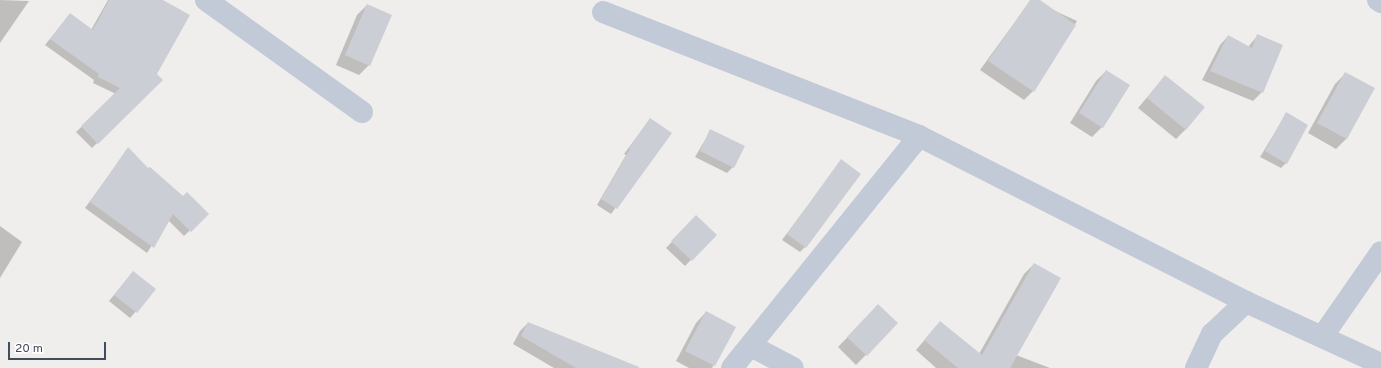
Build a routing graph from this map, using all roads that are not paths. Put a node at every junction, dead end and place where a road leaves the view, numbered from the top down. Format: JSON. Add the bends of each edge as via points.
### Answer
{"nodes":[{"id":1,"x":206,"y":0,"type":"edge"},
{"id":2,"x":1378,"y":0,"type":"edge"},
{"id":3,"x":1381,"y":2,"type":"edge"},
{"id":4,"x":603,"y":12,"type":"dead end"},
{"id":5,"x":362,"y":112,"type":"dead end"},
{"id":6,"x":919,"y":136,"type":"junction"},
{"id":7,"x":1381,"y":252,"type":"edge"},
{"id":8,"x":1246,"y":302,"type":"junction"},
{"id":9,"x":1322,"y":337,"type":"junction"},
{"id":10,"x":751,"y":346,"type":"junction"},
{"id":11,"x":1381,"y":364,"type":"edge"},
{"id":12,"x":732,"y":368,"type":"edge"},
{"id":13,"x":792,"y":368,"type":"edge"},
{"id":14,"x":1196,"y":368,"type":"edge"}],
"edges":[{"from":1,"to":5,"type":"street"},
{"from":2,"to":3,"type":"street"},
{"from":4,"to":6,"type":"street"},
{"from":6,"to":8,"type":"street"},
{"from":6,"to":10,"type":"street"},
{"from":7,"to":9,"type":"street"},
{"from":8,"to":9,"type":"street"},
{"from":8,"to":14,"type":"street","via":[[1212,334]]},
{"from":9,"to":11,"type":"street"},
{"from":10,"to":12,"type":"street"},
{"from":10,"to":13,"type":"street"}]}
